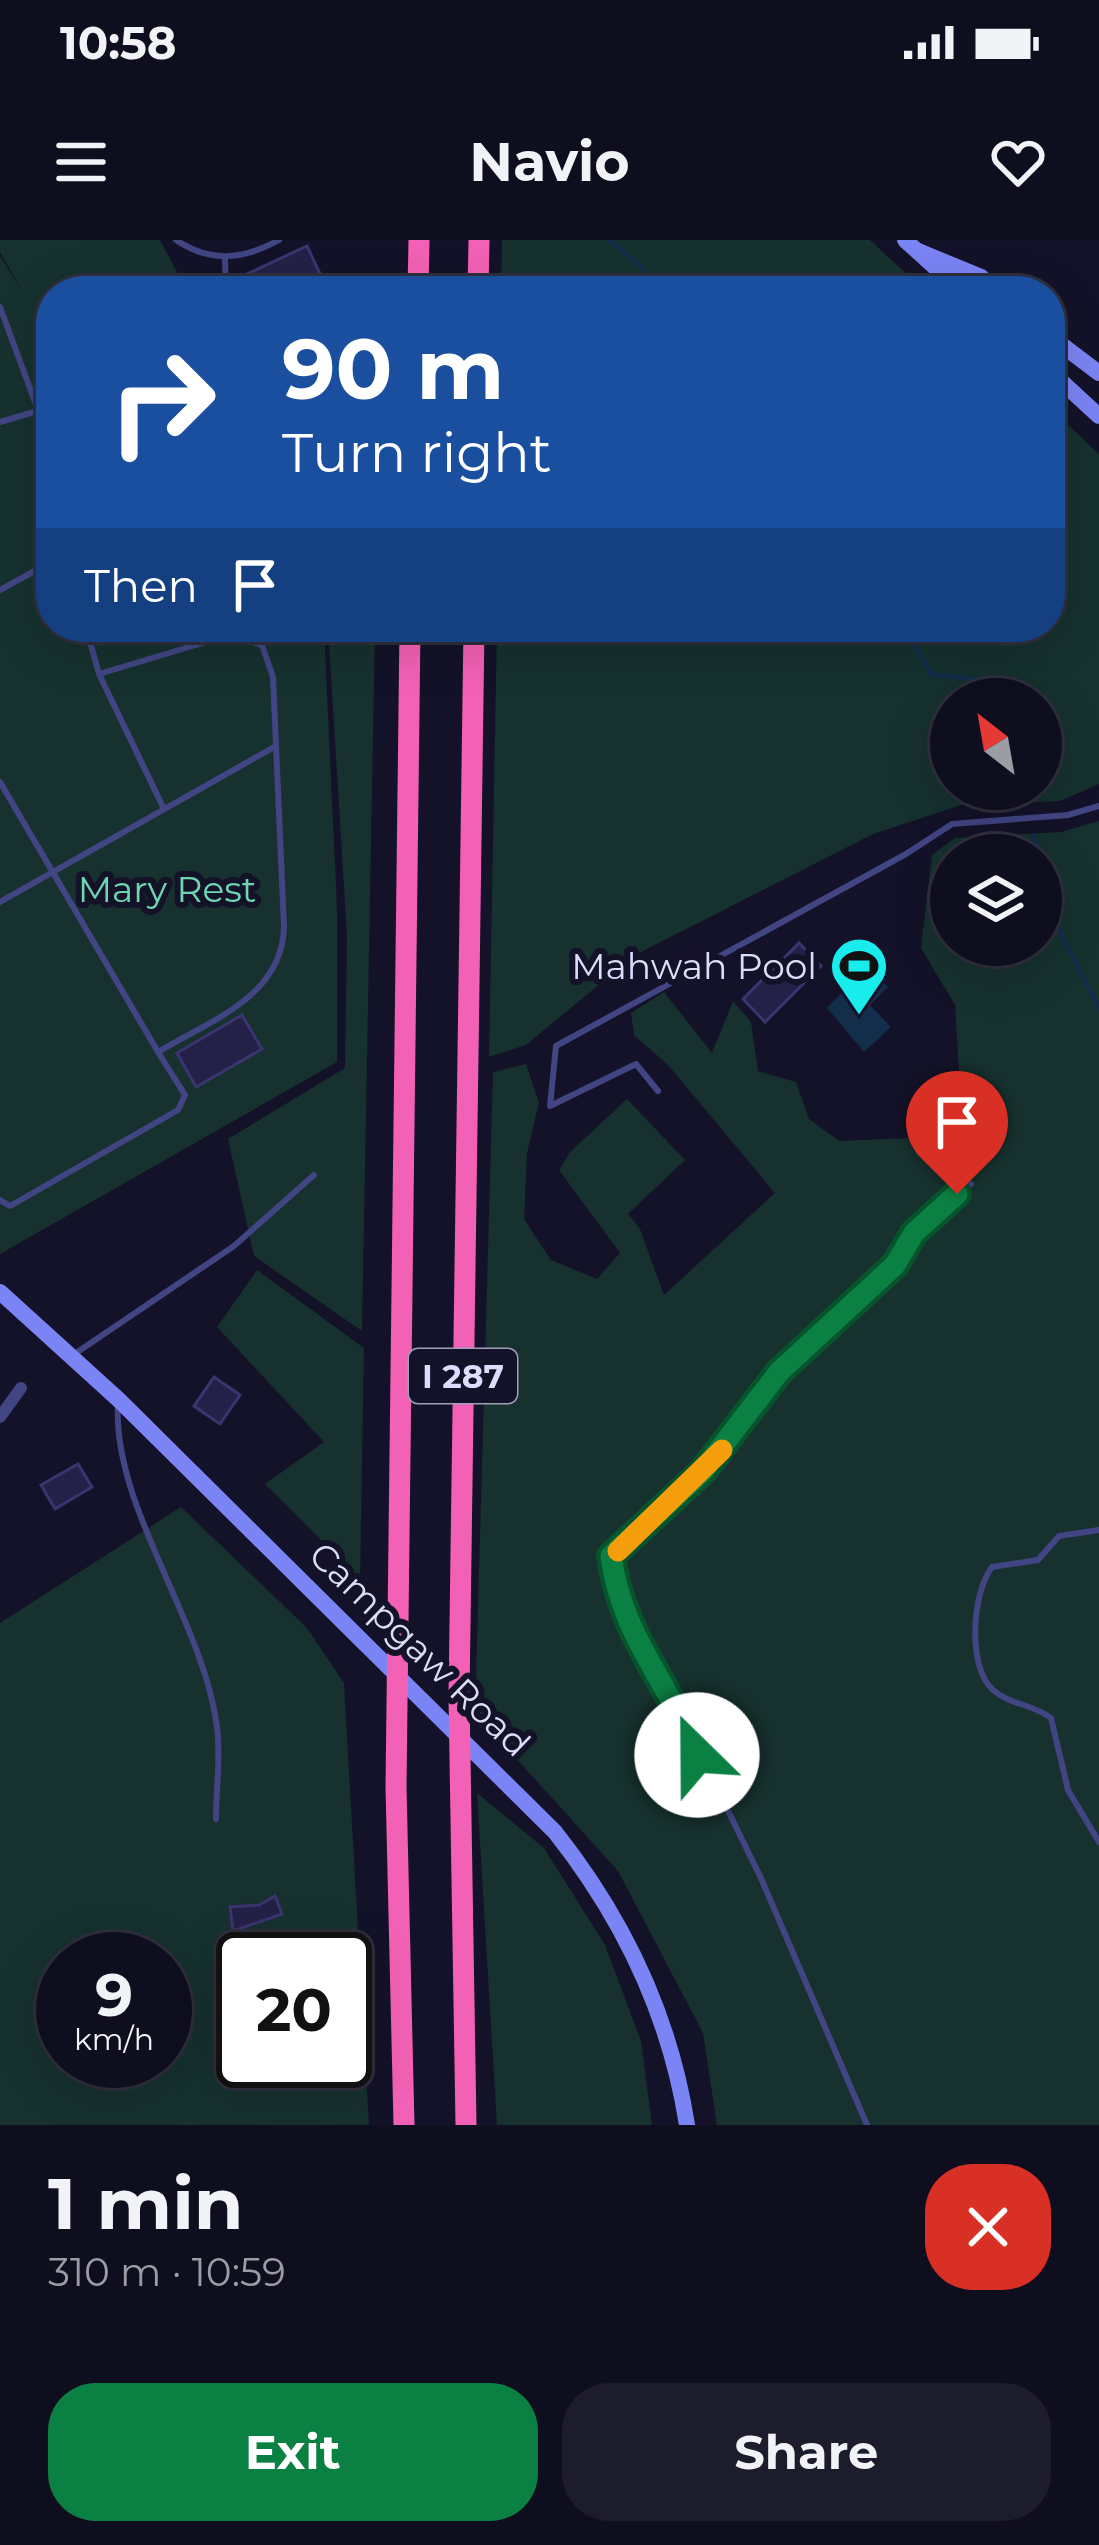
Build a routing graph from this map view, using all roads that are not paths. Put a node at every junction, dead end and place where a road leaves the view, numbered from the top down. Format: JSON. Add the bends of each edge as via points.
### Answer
{"nodes":[{"id":1,"x":176,"y":240,"type":"edge"},
{"id":2,"x":278,"y":240,"type":"edge"},
{"id":3,"x":419,"y":240,"type":"edge"},
{"id":4,"x":479,"y":240,"type":"edge"},
{"id":5,"x":911,"y":246,"type":"edge"},
{"id":6,"x":225,"y":258,"type":"junction"},
{"id":7,"x":226,"y":276,"type":"edge"},
{"id":8,"x":418,"y":276,"type":"edge"},
{"id":9,"x":478,"y":276,"type":"edge"},
{"id":10,"x":944,"y":276,"type":"edge"},
{"id":11,"x":979,"y":276,"type":"edge"},
{"id":12,"x":0,"y":307,"type":"edge"},
{"id":13,"x":1065,"y":347,"type":"edge"},
{"id":14,"x":1099,"y":373,"type":"edge"},
{"id":15,"x":1065,"y":385,"type":"edge"},
{"id":16,"x":36,"y":405,"type":"edge"},
{"id":17,"x":36,"y":411,"type":"edge"},
{"id":18,"x":1099,"y":416,"type":"edge"},
{"id":19,"x":0,"y":422,"type":"edge"},
{"id":20,"x":36,"y":570,"type":"edge"},
{"id":21,"x":0,"y":590,"type":"edge"},
{"id":22,"x":90,"y":642,"type":"edge"},
{"id":23,"x":205,"y":642,"type":"edge"},
{"id":24,"x":256,"y":642,"type":"edge"},
{"id":25,"x":410,"y":642,"type":"edge"},
{"id":26,"x":474,"y":642,"type":"edge"},
{"id":27,"x":98,"y":674,"type":"junction"},
{"id":28,"x":276,"y":746,"type":"junction"},
{"id":29,"x":0,"y":782,"type":"edge"},
{"id":30,"x":1099,"y":806,"type":"edge"},
{"id":31,"x":163,"y":807,"type":"junction"},
{"id":32,"x":52,"y":872,"type":"junction"},
{"id":33,"x":0,"y":902,"type":"edge"},
{"id":34,"x":158,"y":1052,"type":"junction"},
{"id":35,"x":658,"y":1091,"type":"dead end"},
{"id":36,"x":314,"y":1175,"type":"dead end"},
{"id":37,"x":971,"y":1184,"type":"dead end"},
{"id":38,"x":0,"y":1200,"type":"edge"},
{"id":39,"x":0,"y":1292,"type":"edge"},
{"id":40,"x":70,"y":1358,"type":"junction"},
{"id":41,"x":21,"y":1388,"type":"dead end"},
{"id":42,"x":118,"y":1400,"type":"junction"},
{"id":43,"x":0,"y":1417,"type":"edge"},
{"id":44,"x":1099,"y":1530,"type":"edge"},
{"id":45,"x":216,"y":1819,"type":"dead end"},
{"id":46,"x":1099,"y":1842,"type":"edge"},
{"id":47,"x":404,"y":2125,"type":"edge"},
{"id":48,"x":466,"y":2125,"type":"edge"},
{"id":49,"x":687,"y":2125,"type":"edge"},
{"id":50,"x":867,"y":2125,"type":"edge"}],
"edges":[{"from":1,"to":6,"type":"lane"},
{"from":2,"to":6,"type":"lane"},
{"from":3,"to":8,"type":"highway"},
{"from":4,"to":9,"type":"highway"},
{"from":5,"to":10,"type":"main road"},
{"from":5,"to":11,"type":"main road"},
{"from":6,"to":7,"type":"lane"},
{"from":12,"to":16,"type":"lane"},
{"from":13,"to":14,"type":"main road"},
{"from":15,"to":18,"type":"main road"},
{"from":17,"to":19,"type":"lane"},
{"from":20,"to":21,"type":"lane"},
{"from":22,"to":27,"type":"lane"},
{"from":23,"to":27,"type":"lane"},
{"from":24,"to":28,"type":"lane","via":[[273,677]]},
{"from":25,"to":47,"type":"highway","number":"I 287","via":[[396,1719]]},
{"from":26,"to":48,"type":"highway","number":"I 287","via":[[459,1696]]},
{"from":27,"to":31,"type":"lane"},
{"from":28,"to":31,"type":"lane"},
{"from":28,"to":34,"type":"lane","via":[[284,953],[258,993]]},
{"from":29,"to":32,"type":"lane"},
{"from":30,"to":35,"type":"lane","via":[[943,827],[556,1046],[550,1106],[636,1064]]},
{"from":31,"to":32,"type":"lane"},
{"from":32,"to":33,"type":"lane"},
{"from":32,"to":34,"type":"lane"},
{"from":34,"to":38,"type":"lane","via":[[185,1095],[178,1110],[10,1206]]},
{"from":36,"to":40,"type":"lane","via":[[233,1246]]},
{"from":37,"to":50,"type":"lane","via":[[779,1372],[686,1489],[611,1556],[634,1642],[674,1701],[760,1876]]},
{"from":39,"to":40,"type":"main road","name":"Campgaw Road"},
{"from":40,"to":42,"type":"main road","name":"Campgaw Road"},
{"from":41,"to":43,"type":"street"},
{"from":42,"to":45,"type":"lane","via":[[120,1453],[218,1726]]},
{"from":42,"to":49,"type":"main road","name":"Campgaw Road","via":[[535,1808],[598,1891],[635,1958],[664,2028]]},
{"from":44,"to":46,"type":"lane","via":[[1059,1536],[1038,1560],[992,1567],[974,1623],[981,1676],[1003,1698],[1051,1718],[1068,1790]]}]}
